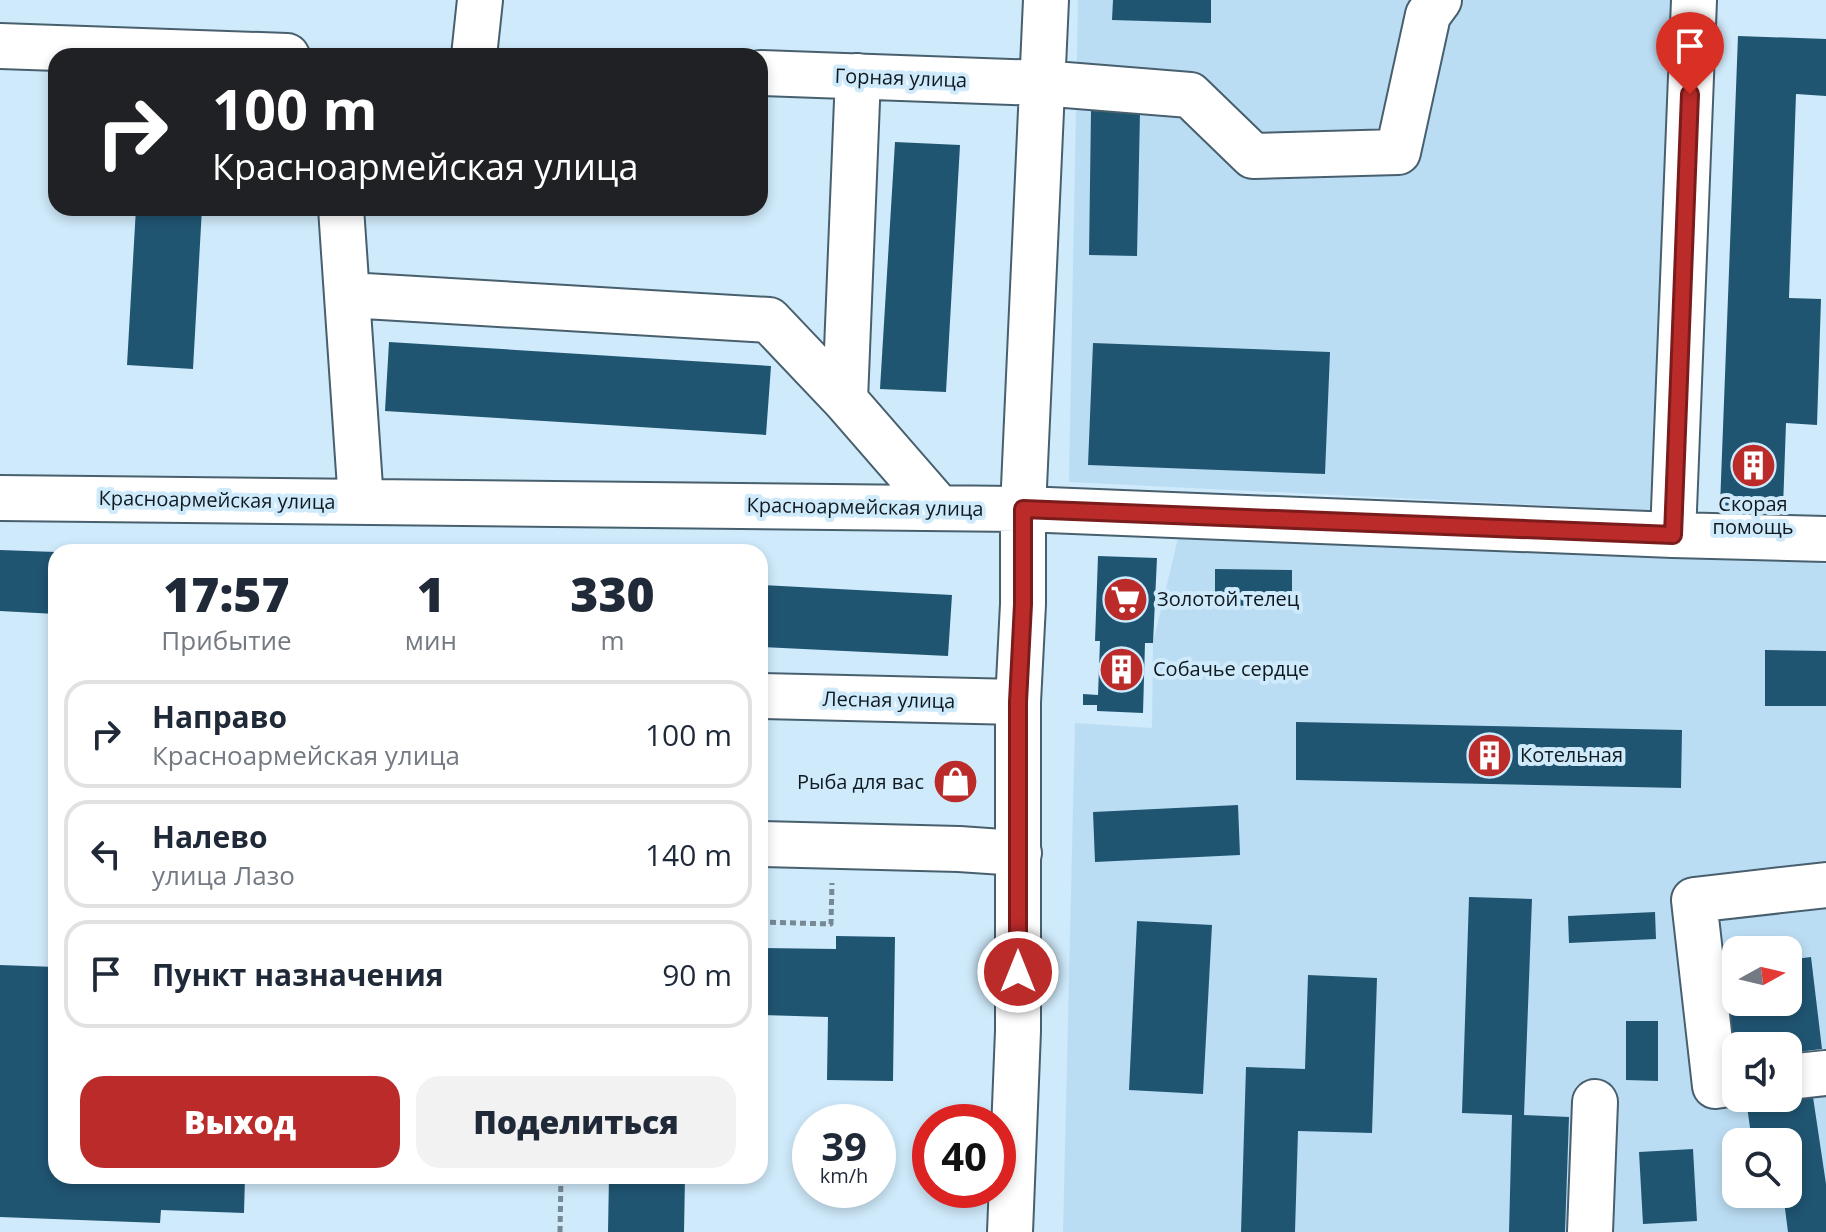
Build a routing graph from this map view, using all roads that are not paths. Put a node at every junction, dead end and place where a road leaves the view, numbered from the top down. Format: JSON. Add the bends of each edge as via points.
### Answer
{"nodes":[{"id":1,"x":480,"y":0,"type":"edge"},
{"id":2,"x":1046,"y":0,"type":"edge"},
{"id":3,"x":1439,"y":0,"type":"edge"},
{"id":4,"x":1694,"y":0,"type":"edge"},
{"id":5,"x":0,"y":46,"type":"edge"},
{"id":6,"x":57,"y":48,"type":"edge"},
{"id":7,"x":475,"y":48,"type":"edge"},
{"id":8,"x":768,"y":73,"type":"edge"},
{"id":9,"x":858,"y":76,"type":"junction"},
{"id":10,"x":1041,"y":83,"type":"junction"},
{"id":11,"x":342,"y":216,"type":"edge"},
{"id":12,"x":348,"y":295,"type":"junction"},
{"id":13,"x":845,"y":400,"type":"junction"},
{"id":14,"x":0,"y":498,"type":"edge"},
{"id":15,"x":361,"y":502,"type":"junction"},
{"id":16,"x":939,"y":508,"type":"junction"},
{"id":17,"x":1023,"y":509,"type":"junction"},
{"id":18,"x":1673,"y":535,"type":"junction"},
{"id":19,"x":1826,"y":539,"type":"edge"},
{"id":20,"x":768,"y":696,"type":"edge"},
{"id":21,"x":1018,"y":702,"type":"junction"},
{"id":22,"x":768,"y":844,"type":"edge"},
{"id":23,"x":1019,"y":853,"type":"junction"},
{"id":24,"x":1826,"y":885,"type":"edge"},
{"id":25,"x":1826,"y":1073,"type":"edge"},
{"id":26,"x":1802,"y":1076,"type":"edge"},
{"id":27,"x":1722,"y":1085,"type":"edge"},
{"id":28,"x":1595,"y":1102,"type":"dead end"},
{"id":29,"x":1010,"y":1232,"type":"edge"},
{"id":30,"x":1590,"y":1232,"type":"edge"}],
"edges":[{"from":1,"to":7,"type":"street"},
{"from":2,"to":10,"type":"street"},
{"from":3,"to":10,"type":"street","name":"Горная улица","via":[[1428,15],[1398,152],[1253,156],[1190,95]]},
{"from":4,"to":18,"type":"street"},
{"from":5,"to":6,"type":"street"},
{"from":8,"to":9,"type":"street","name":"Горная улица"},
{"from":9,"to":10,"type":"street","name":"Горная улица"},
{"from":9,"to":13,"type":"street"},
{"from":10,"to":17,"type":"street"},
{"from":11,"to":12,"type":"street"},
{"from":12,"to":13,"type":"street","via":[[769,320]]},
{"from":12,"to":15,"type":"street"},
{"from":13,"to":16,"type":"street"},
{"from":14,"to":15,"type":"street","name":"Красноармейская улица"},
{"from":15,"to":16,"type":"street","name":"Красноармейская улица"},
{"from":16,"to":17,"type":"street","name":"Красноармейская улица"},
{"from":17,"to":18,"type":"street","name":"Красноармейская улица"},
{"from":17,"to":21,"type":"street"},
{"from":18,"to":19,"type":"street","name":"Красноармейская улица"},
{"from":20,"to":21,"type":"street","name":"Лесная улица"},
{"from":21,"to":23,"type":"street"},
{"from":22,"to":23,"type":"street"},
{"from":23,"to":29,"type":"street"},
{"from":24,"to":27,"type":"street","via":[[1694,900],[1715,1086]]},
{"from":25,"to":26,"type":"street"},
{"from":28,"to":30,"type":"street"}]}
